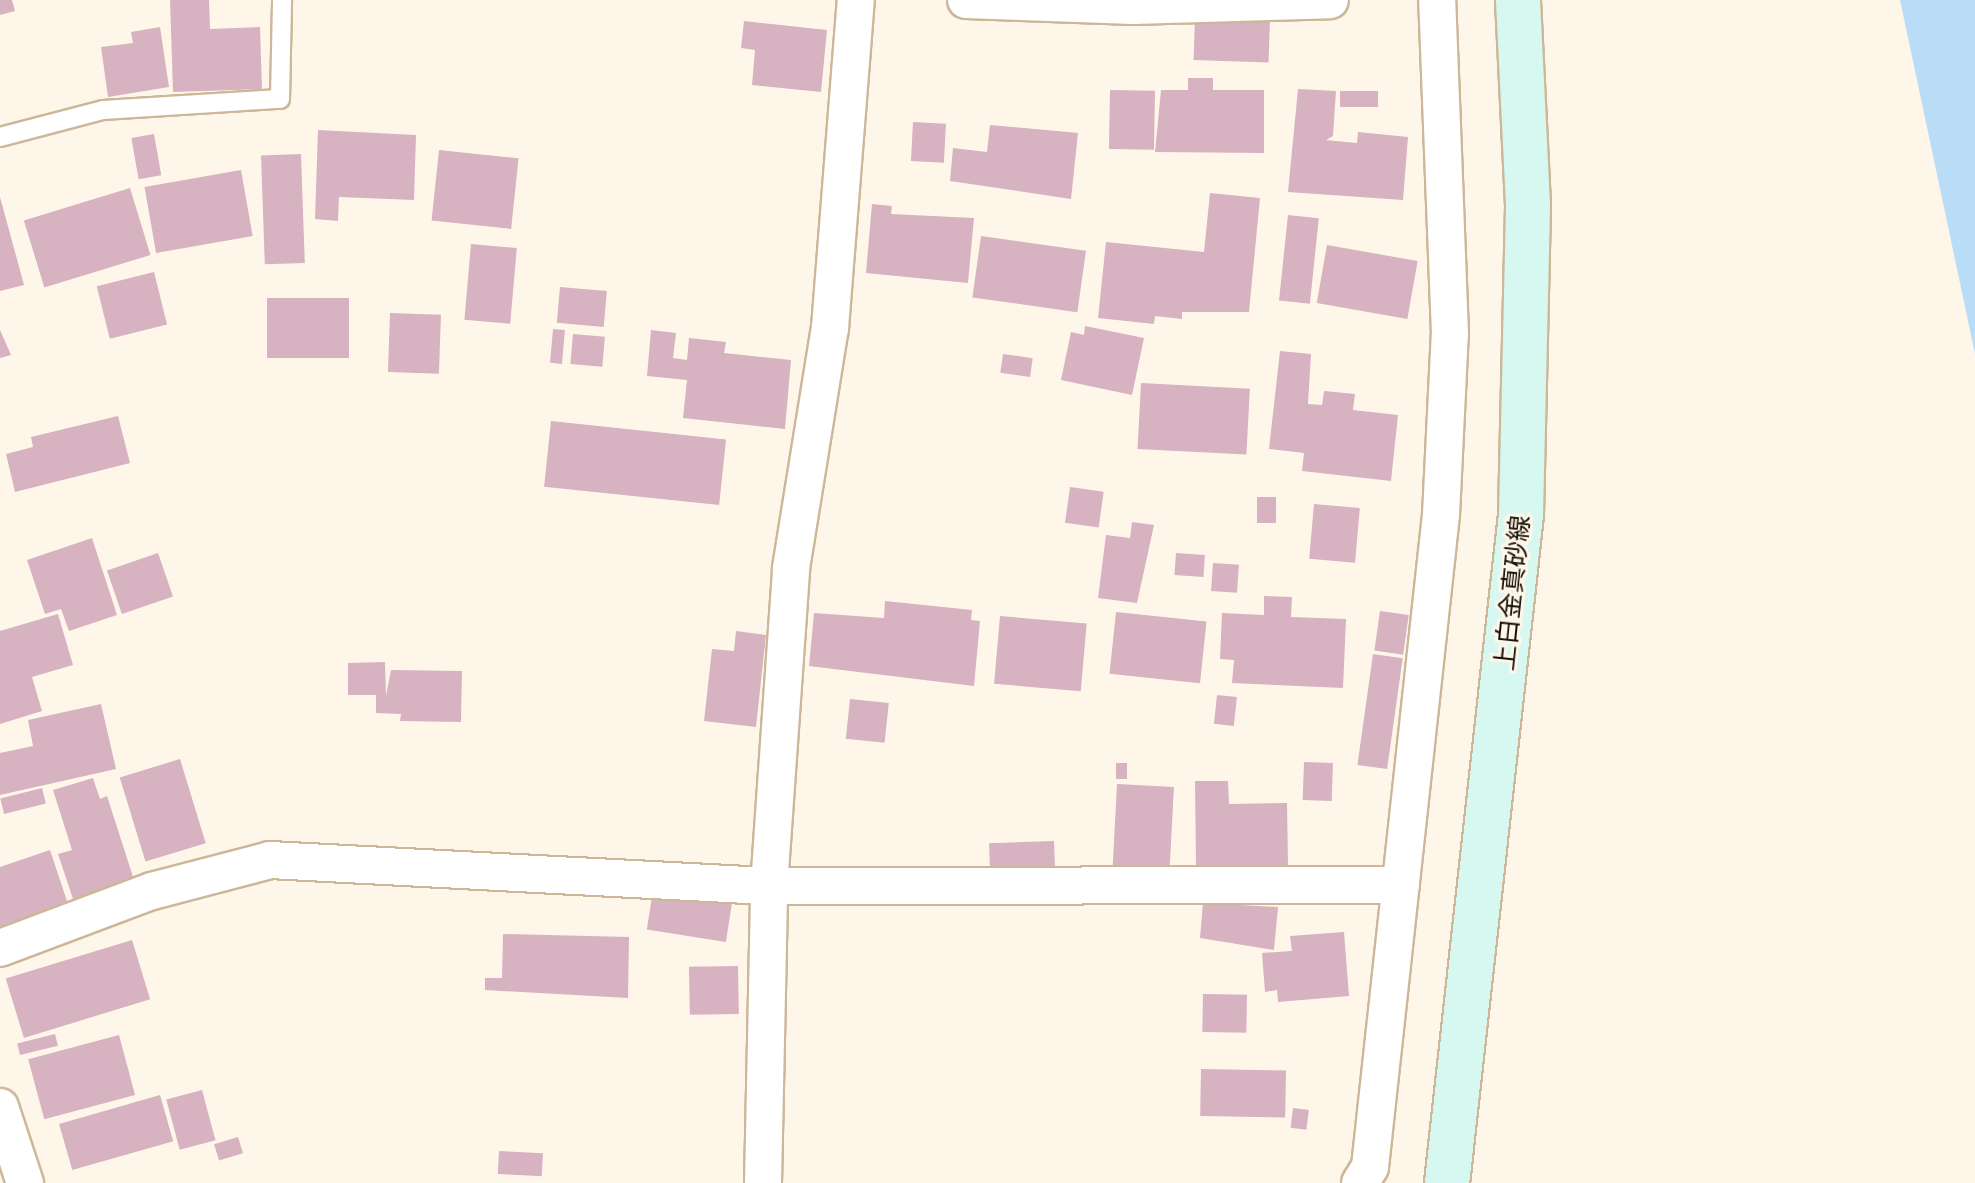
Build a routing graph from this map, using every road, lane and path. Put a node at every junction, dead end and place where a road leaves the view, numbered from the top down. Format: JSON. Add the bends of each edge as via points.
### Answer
{"nodes":[{"id":1,"x":282,"y":0,"type":"edge"},
{"id":2,"x":856,"y":0,"type":"edge"},
{"id":3,"x":966,"y":0,"type":"edge"},
{"id":4,"x":1330,"y":0,"type":"edge"},
{"id":5,"x":1437,"y":0,"type":"edge"},
{"id":6,"x":1518,"y":0,"type":"edge"},
{"id":7,"x":0,"y":137,"type":"edge"},
{"id":8,"x":1401,"y":885,"type":"junction"},
{"id":9,"x":769,"y":886,"type":"junction"},
{"id":10,"x":0,"y":948,"type":"edge"},
{"id":11,"x":0,"y":1107,"type":"edge"},
{"id":12,"x":25,"y":1183,"type":"edge"},
{"id":13,"x":763,"y":1183,"type":"edge"},
{"id":14,"x":1360,"y":1183,"type":"edge"},
{"id":15,"x":1447,"y":1183,"type":"edge"}],
"edges":[{"from":1,"to":7,"type":"lane","via":[[280,99],[103,110]]},
{"from":2,"to":9,"type":"street","via":[[830,328],[791,568]]},
{"from":3,"to":4,"type":"street"},
{"from":5,"to":8,"type":"street","via":[[1450,334],[1441,515]]},
{"from":6,"to":15,"type":"main road","name":"上白金真砂線","via":[[1528,221],[1521,515]]},
{"from":8,"to":9,"type":"street"},
{"from":8,"to":14,"type":"street","via":[[1370,1167]]},
{"from":9,"to":10,"type":"street","via":[[270,860],[152,891]]},
{"from":9,"to":13,"type":"street"},
{"from":11,"to":12,"type":"street"}]}
